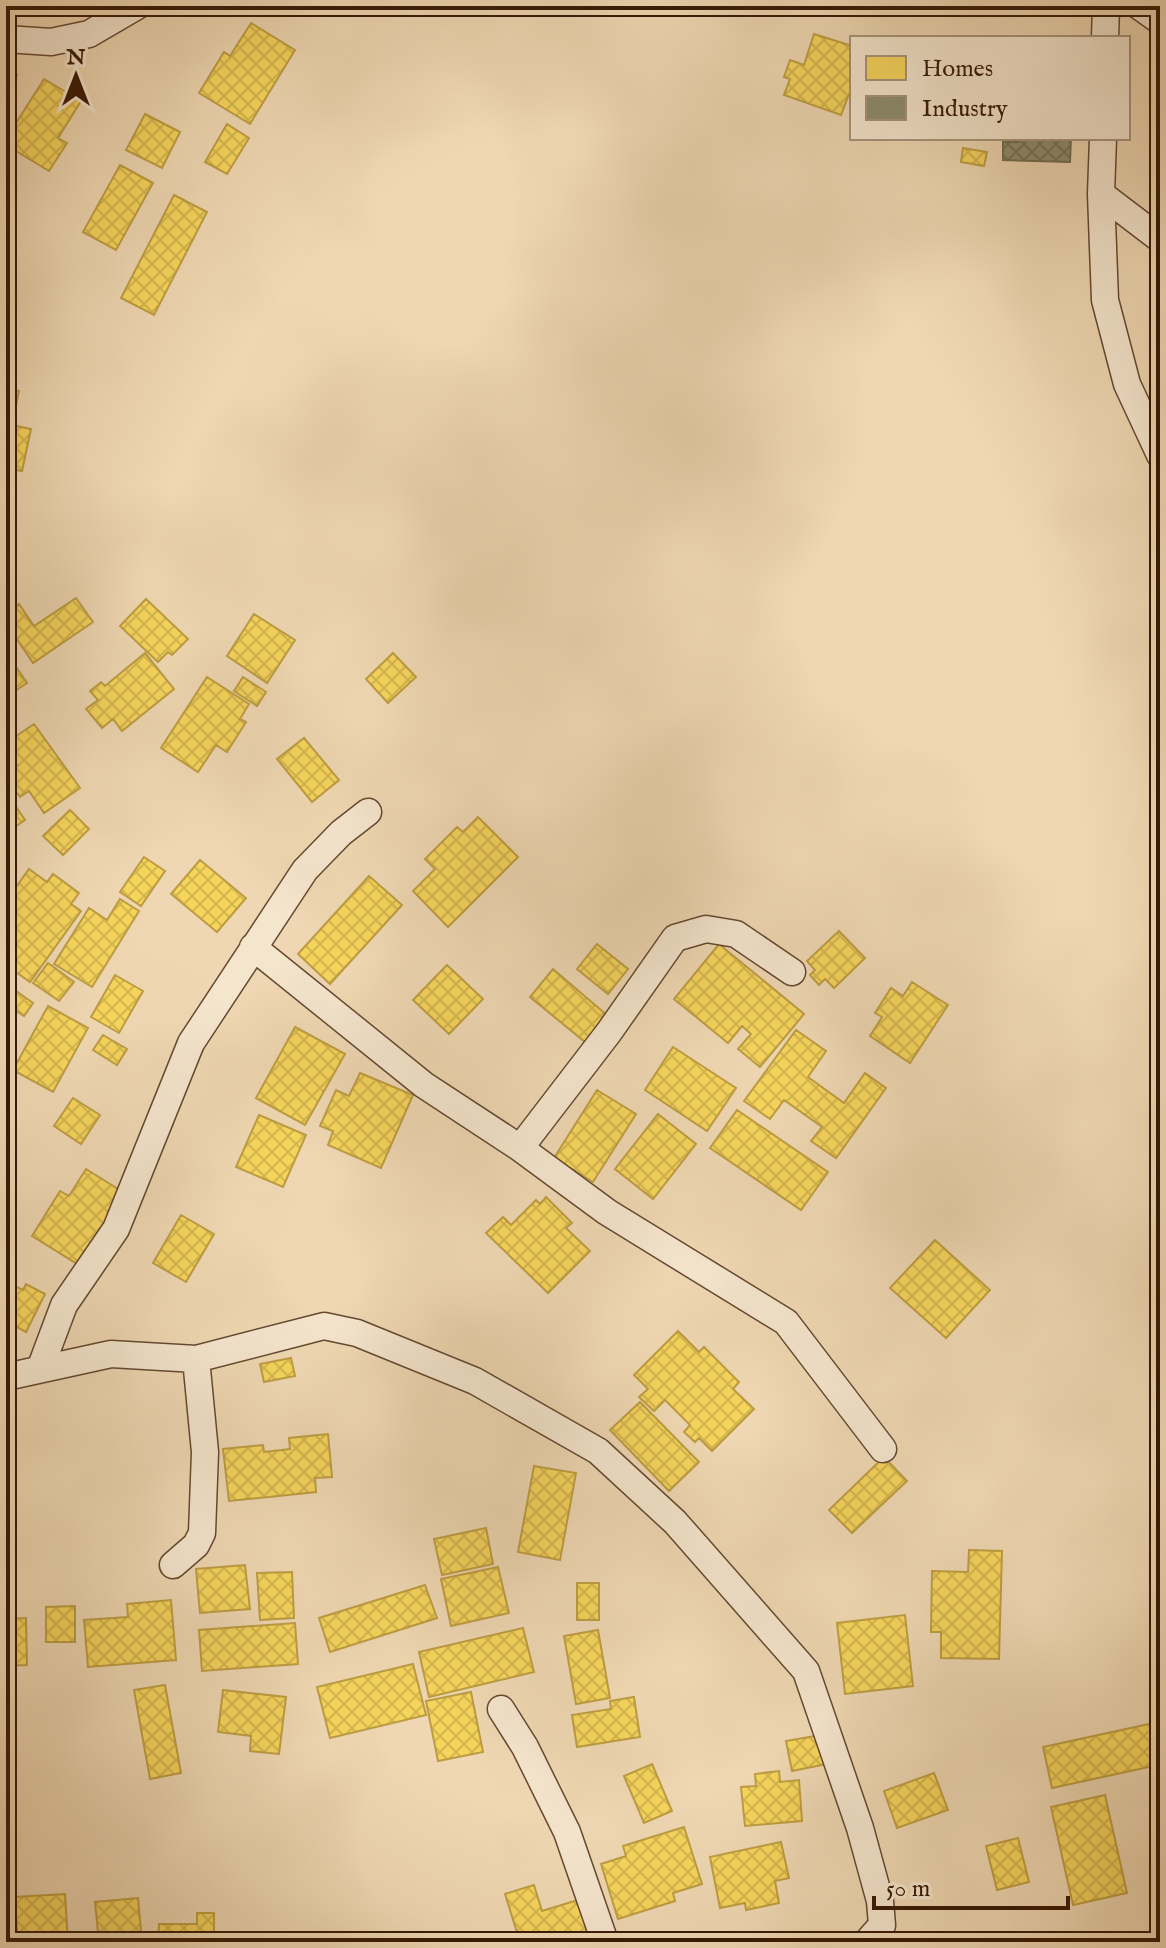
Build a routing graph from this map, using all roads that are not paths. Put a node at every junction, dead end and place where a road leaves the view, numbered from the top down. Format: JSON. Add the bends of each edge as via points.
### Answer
{"nodes":[{"id":1,"x":137,"y":6,"type":"edge"},
{"id":2,"x":1106,"y":6,"type":"edge"},
{"id":3,"x":1139,"y":6,"type":"edge"},
{"id":4,"x":1160,"y":21,"type":"edge"},
{"id":5,"x":1105,"y":36,"type":"edge"},
{"id":6,"x":6,"y":39,"type":"edge"},
{"id":7,"x":1103,"y":140,"type":"edge"},
{"id":8,"x":1101,"y":194,"type":"junction"},
{"id":9,"x":1160,"y":239,"type":"edge"},
{"id":10,"x":1160,"y":455,"type":"edge"},
{"id":11,"x":368,"y":812,"type":"dead end"},
{"id":12,"x":253,"y":947,"type":"junction"},
{"id":13,"x":792,"y":972,"type":"dead end"},
{"id":14,"x":520,"y":1148,"type":"junction"},
{"id":15,"x":196,"y":1359,"type":"junction"},
{"id":16,"x":40,"y":1369,"type":"junction"},
{"id":17,"x":6,"y":1377,"type":"edge"},
{"id":18,"x":883,"y":1449,"type":"dead end"},
{"id":19,"x":173,"y":1565,"type":"dead end"},
{"id":20,"x":501,"y":1709,"type":"dead end"},
{"id":21,"x":605,"y":1942,"type":"edge"},
{"id":22,"x":867,"y":1942,"type":"edge"}],
"edges":[{"from":1,"to":6,"type":"street","via":[[89,34],[51,42]]},
{"from":2,"to":5,"type":"street"},
{"from":3,"to":4,"type":"street"},
{"from":7,"to":8,"type":"street"},
{"from":8,"to":9,"type":"street"},
{"from":8,"to":10,"type":"street","via":[[1105,300],[1127,384]]},
{"from":11,"to":12,"type":"street","via":[[305,870]]},
{"from":12,"to":14,"type":"street","via":[[424,1085]]},
{"from":12,"to":16,"type":"street","via":[[191,1043],[116,1229],[64,1305]]},
{"from":13,"to":14,"type":"street","via":[[736,934],[706,929],[675,938]]},
{"from":14,"to":18,"type":"street","via":[[607,1212],[786,1322]]},
{"from":15,"to":16,"type":"street","via":[[111,1354]]},
{"from":15,"to":19,"type":"street","via":[[205,1452],[202,1533]]},
{"from":15,"to":22,"type":"street","via":[[324,1326],[357,1333],[475,1381],[598,1451],[675,1522],[806,1671],[880,1901],[882,1925]]},
{"from":16,"to":17,"type":"street"},
{"from":20,"to":21,"type":"street","via":[[567,1832]]}]}
